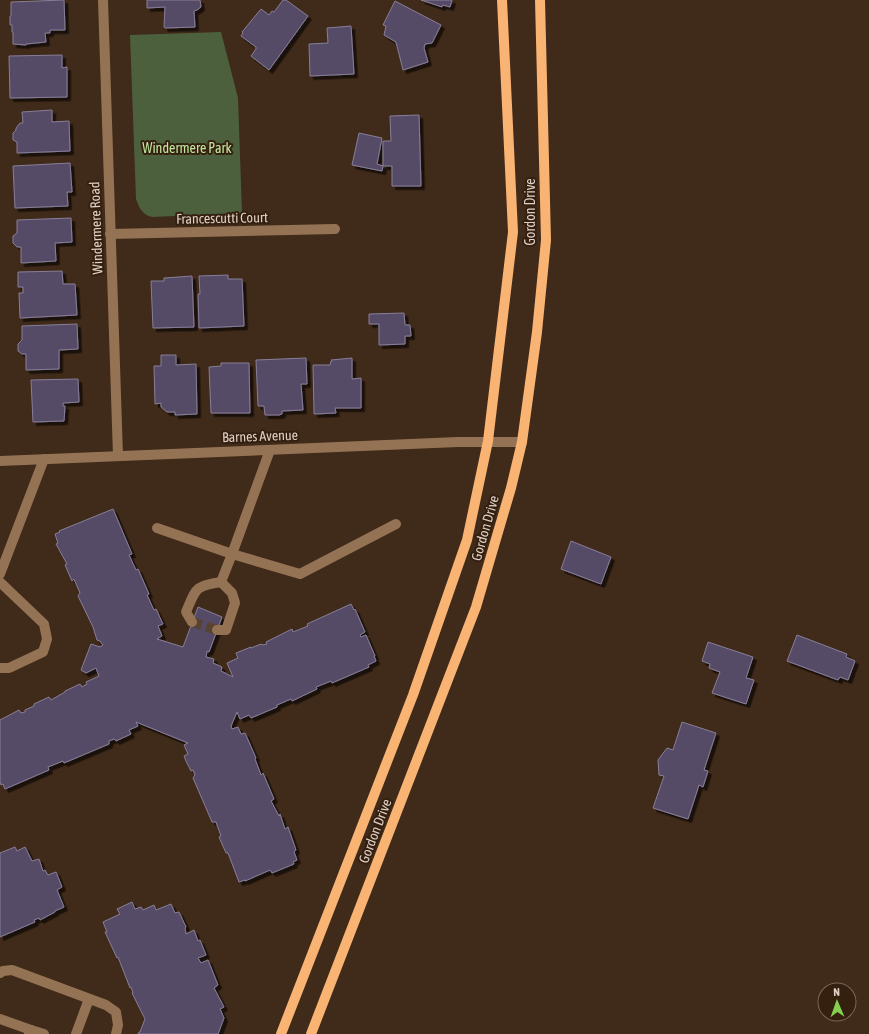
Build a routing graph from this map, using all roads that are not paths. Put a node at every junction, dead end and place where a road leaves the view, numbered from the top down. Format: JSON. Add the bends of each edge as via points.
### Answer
{"nodes":[{"id":1,"x":103,"y":0,"type":"edge"},
{"id":2,"x":502,"y":0,"type":"edge"},
{"id":3,"x":540,"y":0,"type":"edge"},
{"id":4,"x":335,"y":229,"type":"dead end"},
{"id":5,"x":110,"y":234,"type":"junction"},
{"id":6,"x":488,"y":441,"type":"junction"},
{"id":7,"x":522,"y":442,"type":"junction"},
{"id":8,"x":270,"y":450,"type":"junction"},
{"id":9,"x":118,"y":456,"type":"junction"},
{"id":10,"x":44,"y":459,"type":"junction"},
{"id":11,"x":0,"y":461,"type":"edge"},
{"id":12,"x":396,"y":524,"type":"dead end"},
{"id":13,"x":157,"y":528,"type":"dead end"},
{"id":14,"x":232,"y":554,"type":"junction"},
{"id":15,"x":1,"y":571,"type":"edge"},
{"id":16,"x":0,"y":582,"type":"edge"},
{"id":17,"x":221,"y":582,"type":"junction"},
{"id":18,"x":192,"y":622,"type":"dead end"},
{"id":19,"x":217,"y":630,"type":"dead end"},
{"id":20,"x":0,"y":668,"type":"edge"},
{"id":21,"x":0,"y":973,"type":"edge"},
{"id":22,"x":89,"y":999,"type":"junction"},
{"id":23,"x":0,"y":1019,"type":"edge"},
{"id":24,"x":30,"y":1032,"type":"edge"},
{"id":25,"x":44,"y":1034,"type":"edge"},
{"id":26,"x":76,"y":1034,"type":"edge"},
{"id":27,"x":116,"y":1034,"type":"edge"},
{"id":28,"x":281,"y":1034,"type":"edge"},
{"id":29,"x":311,"y":1034,"type":"edge"}],
"edges":[{"from":1,"to":5,"type":"street","name":"Windermere Road"},
{"from":2,"to":6,"type":"main road","name":"Gordon Drive","via":[[513,232]]},
{"from":3,"to":7,"type":"main road","name":"Gordon Drive","via":[[546,240]]},
{"from":4,"to":5,"type":"street","name":"Francescutti Court"},
{"from":5,"to":9,"type":"street","name":"Windermere Road"},
{"from":6,"to":7,"type":"street","name":"Barnes Avenue"},
{"from":6,"to":8,"type":"street","name":"Barnes Avenue"},
{"from":6,"to":28,"type":"main road","name":"Gordon Drive","via":[[467,540],[416,688]]},
{"from":7,"to":29,"type":"main road","name":"Gordon Drive","via":[[476,607]]},
{"from":8,"to":9,"type":"street","name":"Barnes Avenue"},
{"from":8,"to":14,"type":"street"},
{"from":9,"to":10,"type":"street","name":"Barnes Avenue"},
{"from":10,"to":11,"type":"street","name":"Barnes Avenue"},
{"from":10,"to":15,"type":"street"},
{"from":12,"to":14,"type":"street","via":[[300,574]]},
{"from":13,"to":14,"type":"street"},
{"from":14,"to":17,"type":"street"},
{"from":16,"to":20,"type":"street","via":[[44,624],[47,639],[43,652],[9,668]]},
{"from":17,"to":18,"type":"street","via":[[204,585],[195,592],[186,612]]},
{"from":17,"to":19,"type":"street","via":[[232,593],[235,603],[226,630]]},
{"from":21,"to":22,"type":"street","via":[[3,970],[12,970]]},
{"from":22,"to":26,"type":"street"},
{"from":22,"to":27,"type":"street","via":[[116,1012]]},
{"from":23,"to":24,"type":"street"},
{"from":24,"to":25,"type":"street"}]}
